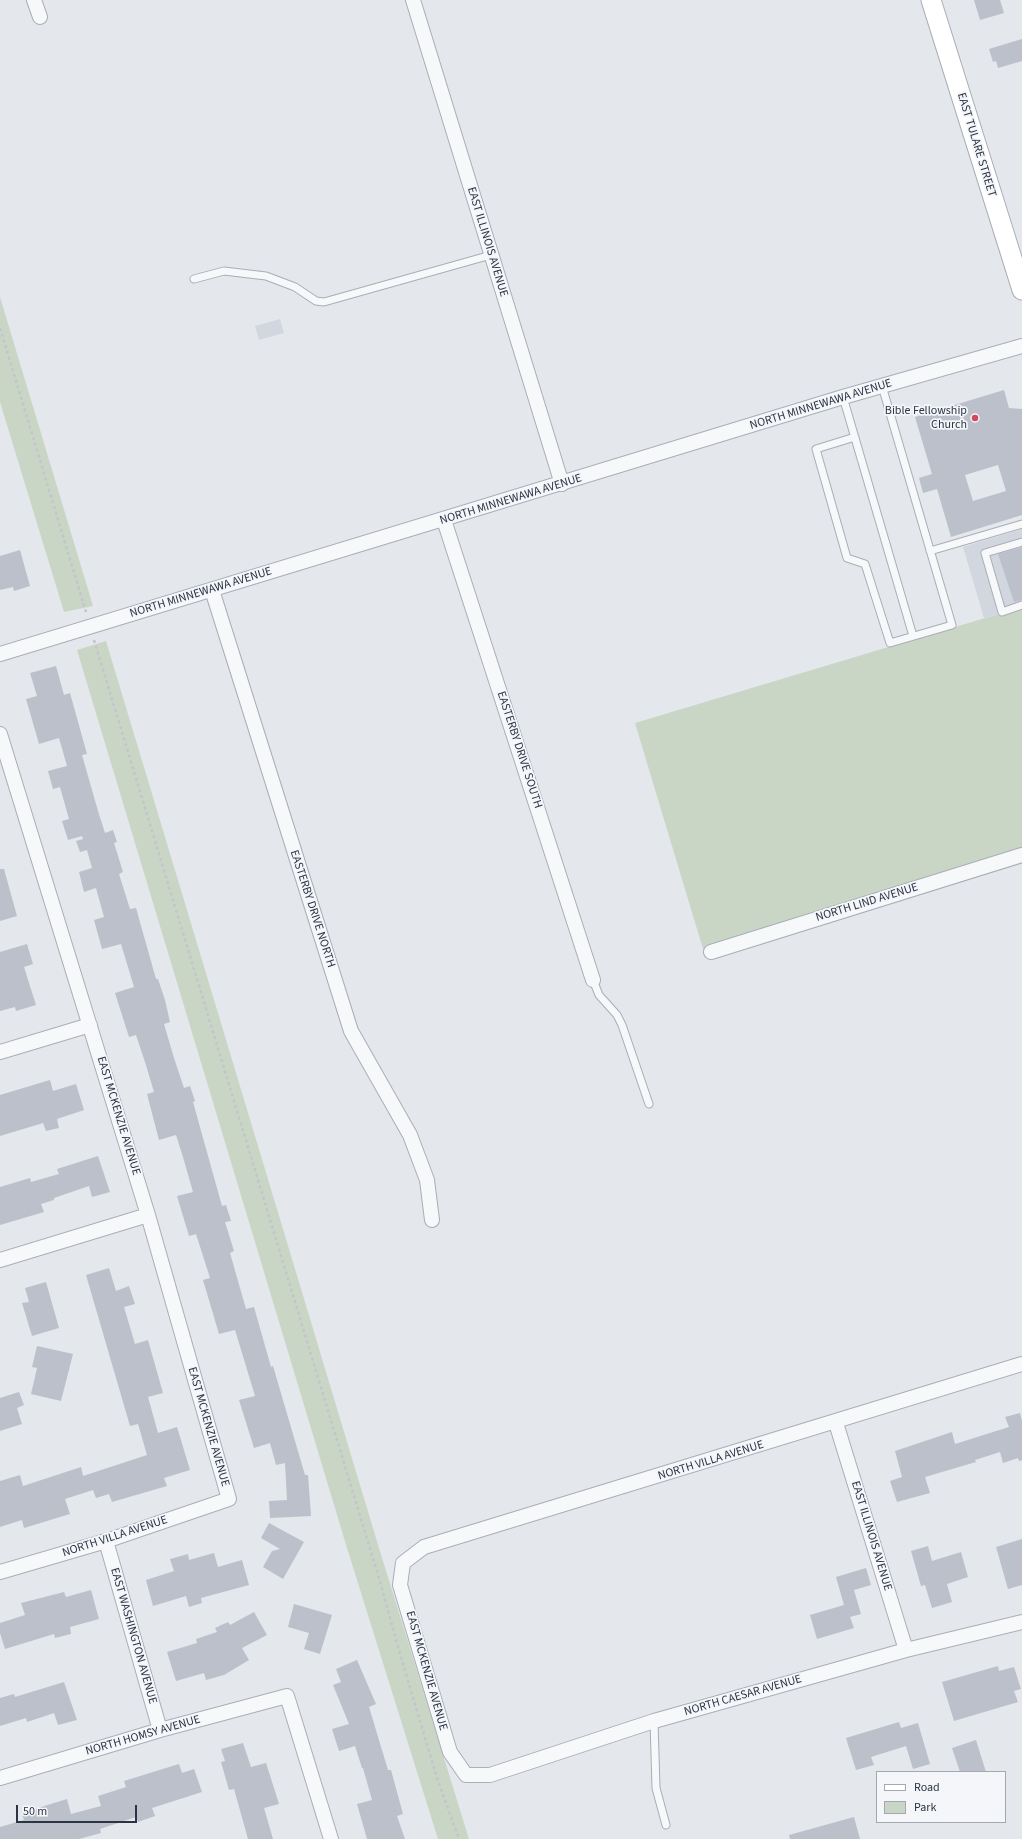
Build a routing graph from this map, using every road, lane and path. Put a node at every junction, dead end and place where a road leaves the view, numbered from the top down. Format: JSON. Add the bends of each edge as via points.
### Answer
{"nodes":[{"id":1,"x":34,"y":0,"type":"edge"},
{"id":2,"x":413,"y":0,"type":"edge"},
{"id":3,"x":931,"y":0,"type":"edge"},
{"id":4,"x":40,"y":17,"type":"dead end"},
{"id":5,"x":491,"y":255,"type":"junction"},
{"id":6,"x":194,"y":279,"type":"dead end"},
{"id":7,"x":1022,"y":290,"type":"edge"},
{"id":8,"x":0,"y":328,"type":"edge"},
{"id":9,"x":1022,"y":346,"type":"edge"},
{"id":10,"x":882,"y":386,"type":"junction"},
{"id":11,"x":843,"y":397,"type":"junction"},
{"id":12,"x":855,"y":437,"type":"junction"},
{"id":13,"x":562,"y":484,"type":"junction"},
{"id":14,"x":444,"y":520,"type":"junction"},
{"id":15,"x":1022,"y":524,"type":"edge"},
{"id":16,"x":1022,"y":542,"type":"edge"},
{"id":17,"x":930,"y":551,"type":"junction"},
{"id":18,"x":212,"y":590,"type":"junction"},
{"id":19,"x":1022,"y":605,"type":"edge"},
{"id":20,"x":90,"y":626,"type":"junction"},
{"id":21,"x":913,"y":636,"type":"junction"},
{"id":22,"x":0,"y":654,"type":"edge"},
{"id":23,"x":0,"y":734,"type":"edge"},
{"id":24,"x":1022,"y":855,"type":"edge"},
{"id":25,"x":711,"y":952,"type":"dead end"},
{"id":26,"x":593,"y":980,"type":"joint"},
{"id":27,"x":90,"y":1025,"type":"junction"},
{"id":28,"x":0,"y":1052,"type":"edge"},
{"id":29,"x":649,"y":1104,"type":"dead end"},
{"id":30,"x":148,"y":1215,"type":"junction"},
{"id":31,"x":432,"y":1220,"type":"dead end"},
{"id":32,"x":0,"y":1260,"type":"edge"},
{"id":33,"x":1022,"y":1364,"type":"edge"},
{"id":34,"x":836,"y":1422,"type":"junction"},
{"id":35,"x":229,"y":1499,"type":"joint"},
{"id":36,"x":106,"y":1541,"type":"junction"},
{"id":37,"x":403,"y":1563,"type":"joint"},
{"id":38,"x":0,"y":1572,"type":"edge"},
{"id":39,"x":1022,"y":1622,"type":"edge"},
{"id":40,"x":906,"y":1650,"type":"junction"},
{"id":41,"x":654,"y":1721,"type":"junction"},
{"id":42,"x":160,"y":1730,"type":"junction"},
{"id":43,"x":466,"y":1775,"type":"joint"},
{"id":44,"x":0,"y":1778,"type":"edge"},
{"id":45,"x":666,"y":1825,"type":"dead end"},
{"id":46,"x":331,"y":1839,"type":"edge"},
{"id":47,"x":460,"y":1839,"type":"edge"}],
"edges":[{"from":1,"to":4,"type":"street"},
{"from":2,"to":5,"type":"street","name":"EAST ILLINOIS AVENUE"},
{"from":3,"to":7,"type":"main road","name":"EAST TULARE STREET"},
{"from":5,"to":6,"type":"lane","via":[[324,302],[316,301],[295,287],[266,276],[224,271]]},
{"from":5,"to":13,"type":"street","name":"EAST ILLINOIS AVENUE"},
{"from":8,"to":20,"type":"path"},
{"from":9,"to":10,"type":"street","name":"NORTH MINNEWAWA AVENUE"},
{"from":10,"to":11,"type":"street","name":"NORTH MINNEWAWA AVENUE"},
{"from":10,"to":17,"type":"lane"},
{"from":11,"to":12,"type":"lane"},
{"from":11,"to":13,"type":"street","name":"NORTH MINNEWAWA AVENUE"},
{"from":12,"to":21,"type":"lane"},
{"from":12,"to":21,"type":"lane","via":[[816,450],[847,558],[865,564],[890,643]]},
{"from":13,"to":14,"type":"street","name":"NORTH MINNEWAWA AVENUE"},
{"from":14,"to":18,"type":"street","name":"NORTH MINNEWAWA AVENUE"},
{"from":14,"to":26,"type":"street","name":"EASTERBY DRIVE SOUTH"},
{"from":15,"to":17,"type":"lane"},
{"from":16,"to":19,"type":"lane","via":[[985,553],[1002,612]]},
{"from":17,"to":21,"type":"lane","via":[[952,625]]},
{"from":18,"to":20,"type":"street","name":"NORTH MINNEWAWA AVENUE"},
{"from":18,"to":31,"type":"street","name":"EASTERBY DRIVE NORTH","via":[[351,1031],[410,1135],[427,1180]]},
{"from":20,"to":22,"type":"street","name":"NORTH MINNEWAWA AVENUE"},
{"from":20,"to":47,"type":"path","via":[[381,1585],[437,1778]]},
{"from":23,"to":27,"type":"street","name":"EAST MCKENZIE AVENUE"},
{"from":24,"to":25,"type":"street","name":"NORTH LIND AVENUE"},
{"from":26,"to":29,"type":"lane","via":[[599,995],[622,1024]]},
{"from":27,"to":28,"type":"street"},
{"from":27,"to":30,"type":"street","name":"EAST MCKENZIE AVENUE"},
{"from":30,"to":32,"type":"street"},
{"from":30,"to":35,"type":"street","name":"EAST MCKENZIE AVENUE"},
{"from":33,"to":34,"type":"street","name":"NORTH VILLA AVENUE"},
{"from":34,"to":37,"type":"street","name":"NORTH VILLA AVENUE","via":[[424,1547]]},
{"from":34,"to":40,"type":"street","name":"EAST ILLINOIS AVENUE"},
{"from":35,"to":36,"type":"street","name":"NORTH VILLA AVENUE"},
{"from":36,"to":38,"type":"street","name":"NORTH VILLA AVENUE"},
{"from":36,"to":42,"type":"street","name":"EAST WASHINGTON AVENUE"},
{"from":37,"to":43,"type":"street","name":"EAST MCKENZIE AVENUE","via":[[400,1586],[447,1744]]},
{"from":39,"to":40,"type":"street","name":"NORTH CAESAR AVENUE"},
{"from":40,"to":41,"type":"street","name":"NORTH CAESAR AVENUE"},
{"from":41,"to":43,"type":"street","name":"NORTH CAESAR AVENUE","via":[[490,1775]]},
{"from":41,"to":45,"type":"lane","via":[[656,1788]]},
{"from":42,"to":44,"type":"street","name":"NORTH HOMSY AVENUE"},
{"from":42,"to":46,"type":"street","name":"NORTH HOMSY AVENUE","via":[[287,1696]]}]}
